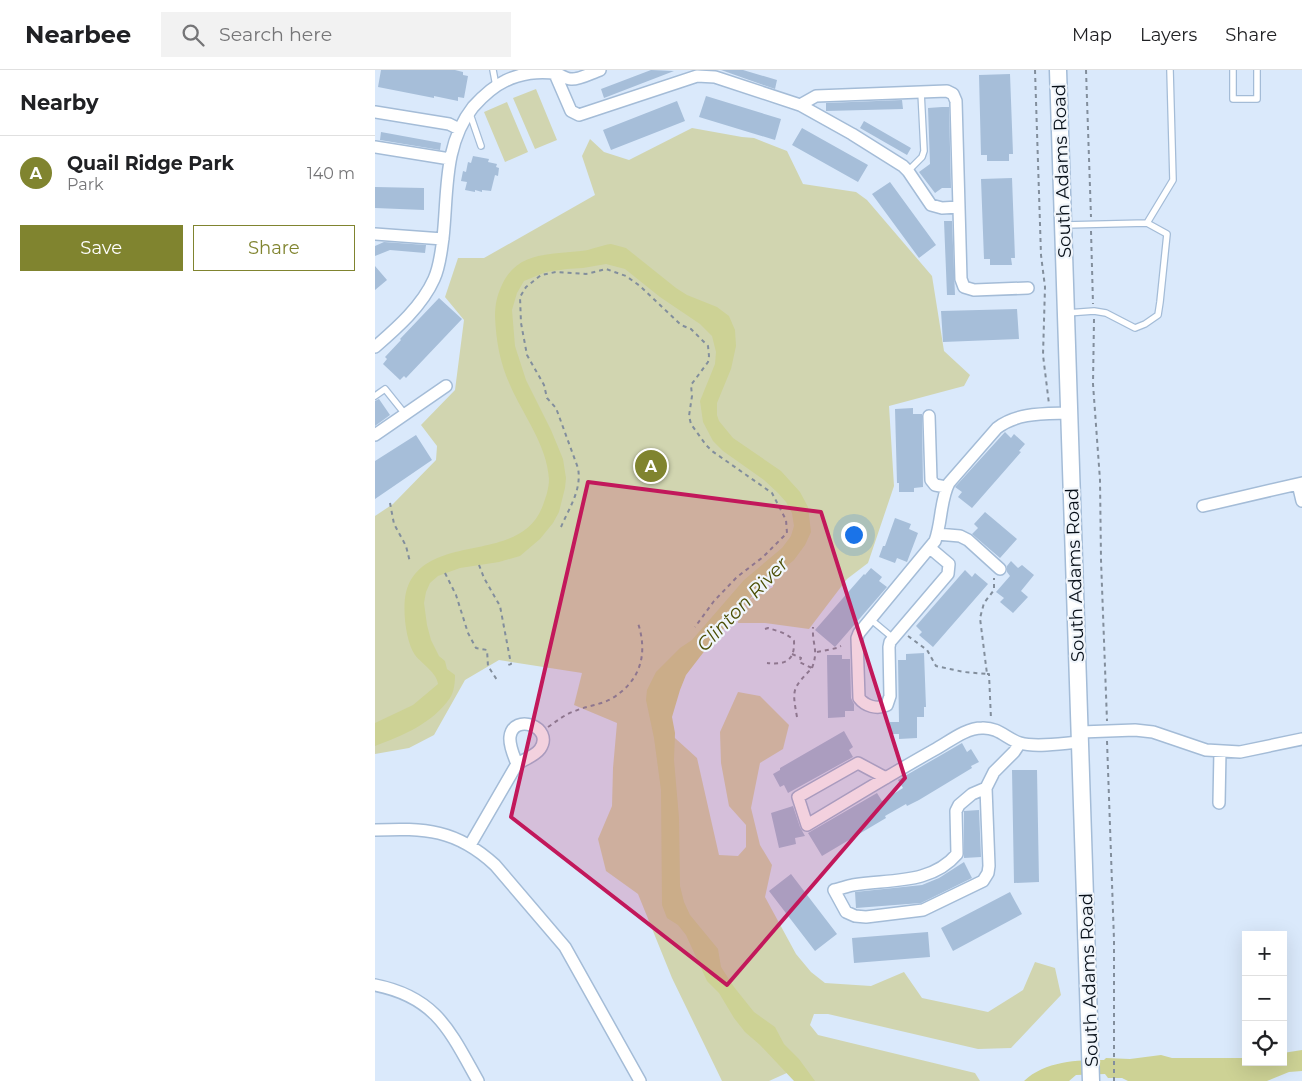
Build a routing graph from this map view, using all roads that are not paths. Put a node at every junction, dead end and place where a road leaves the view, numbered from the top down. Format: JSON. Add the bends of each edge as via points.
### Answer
{"nodes":[{"id":1,"x":493,"y":70,"type":"edge"},
{"id":2,"x":599,"y":70,"type":"edge"},
{"id":3,"x":1058,"y":70,"type":"edge"},
{"id":4,"x":1170,"y":70,"type":"edge"},
{"id":5,"x":1233,"y":70,"type":"edge"},
{"id":6,"x":1257,"y":70,"type":"edge"},
{"id":7,"x":556,"y":71,"type":"edge"},
{"id":8,"x":496,"y":86,"type":"junction"},
{"id":9,"x":921,"y":92,"type":"junction"},
{"id":10,"x":800,"y":105,"type":"junction"},
{"id":11,"x":375,"y":112,"type":"edge"},
{"id":12,"x":470,"y":112,"type":"junction"},
{"id":13,"x":459,"y":129,"type":"junction"},
{"id":14,"x":481,"y":146,"type":"dead end"},
{"id":15,"x":375,"y":147,"type":"edge"},
{"id":16,"x":450,"y":159,"type":"junction"},
{"id":17,"x":908,"y":170,"type":"junction"},
{"id":18,"x":959,"y":207,"type":"junction"},
{"id":19,"x":1147,"y":223,"type":"junction"},
{"id":20,"x":1064,"y":225,"type":"junction"},
{"id":21,"x":375,"y":234,"type":"edge"},
{"id":22,"x":443,"y":239,"type":"junction"},
{"id":23,"x":1028,"y":288,"type":"dead end"},
{"id":24,"x":1067,"y":313,"type":"junction"},
{"id":25,"x":375,"y":347,"type":"edge"},
{"id":26,"x":445,"y":386,"type":"dead end"},
{"id":27,"x":375,"y":396,"type":"edge"},
{"id":28,"x":1070,"y":413,"type":"junction"},
{"id":29,"x":405,"y":414,"type":"junction"},
{"id":30,"x":929,"y":416,"type":"dead end"},
{"id":31,"x":375,"y":436,"type":"edge"},
{"id":32,"x":1300,"y":483,"type":"edge"},
{"id":33,"x":946,"y":488,"type":"junction"},
{"id":34,"x":1302,"y":501,"type":"edge"},
{"id":35,"x":1203,"y":506,"type":"dead end"},
{"id":36,"x":937,"y":534,"type":"junction"},
{"id":37,"x":930,"y":548,"type":"junction"},
{"id":38,"x":997,"y":566,"type":"road end"},
{"id":39,"x":869,"y":618,"type":"junction"},
{"id":40,"x":893,"y":638,"type":"junction"},
{"id":41,"x":1081,"y":737,"type":"junction"},
{"id":42,"x":1302,"y":739,"type":"edge"},
{"id":43,"x":1020,"y":743,"type":"junction"},
{"id":44,"x":1220,"y":752,"type":"junction"},
{"id":45,"x":517,"y":764,"type":"junction"},
{"id":46,"x":886,"y":778,"type":"junction"},
{"id":47,"x":986,"y":788,"type":"junction"},
{"id":48,"x":1219,"y":803,"type":"dead end"},
{"id":49,"x":375,"y":830,"type":"edge"},
{"id":50,"x":470,"y":846,"type":"junction"},
{"id":51,"x":375,"y":985,"type":"edge"},
{"id":52,"x":1091,"y":1080,"type":"edge"},
{"id":53,"x":478,"y":1081,"type":"edge"},
{"id":54,"x":640,"y":1081,"type":"edge"}],
"edges":[{"from":1,"to":8,"type":"lane"},
{"from":2,"to":7,"type":"street","via":[[571,80]]},
{"from":3,"to":20,"type":"main road","name":"South Adams Road"},
{"from":4,"to":19,"type":"lane","via":[[1173,180]]},
{"from":5,"to":6,"type":"lane","via":[[1233,99],[1257,99]]},
{"from":7,"to":8,"type":"street","via":[[513,77]]},
{"from":7,"to":10,"type":"street","via":[[571,111],[579,115],[697,76],[715,77]]},
{"from":8,"to":12,"type":"street"},
{"from":9,"to":10,"type":"street","via":[[816,96]]},
{"from":9,"to":17,"type":"lane","via":[[924,151]]},
{"from":9,"to":18,"type":"street","via":[[947,91],[956,101]]},
{"from":10,"to":17,"type":"street"},
{"from":11,"to":13,"type":"street","via":[[449,124]]},
{"from":12,"to":13,"type":"street"},
{"from":12,"to":14,"type":"lane"},
{"from":13,"to":16,"type":"street"},
{"from":15,"to":16,"type":"street"},
{"from":16,"to":22,"type":"street"},
{"from":17,"to":18,"type":"street","via":[[931,205]]},
{"from":18,"to":23,"type":"street","via":[[964,287],[974,290]]},
{"from":19,"to":20,"type":"lane"},
{"from":19,"to":24,"type":"lane","via":[[1167,234],[1157,315],[1135,328],[1106,313]]},
{"from":20,"to":24,"type":"main road","name":"South Adams Road"},
{"from":21,"to":22,"type":"street"},
{"from":22,"to":25,"type":"street","via":[[438,268],[429,288],[409,315]]},
{"from":24,"to":28,"type":"main road","name":"South Adams Road"},
{"from":26,"to":29,"type":"street"},
{"from":27,"to":29,"type":"lane","via":[[385,389]]},
{"from":28,"to":33,"type":"street","via":[[1016,417],[1004,422]]},
{"from":28,"to":41,"type":"main road","name":"South Adams Road"},
{"from":29,"to":31,"type":"street"},
{"from":30,"to":33,"type":"street","via":[[931,480],[935,485]]},
{"from":32,"to":34,"type":"street"},
{"from":32,"to":35,"type":"street"},
{"from":33,"to":36,"type":"street"},
{"from":36,"to":37,"type":"street"},
{"from":36,"to":38,"type":"street","via":[[968,540]]},
{"from":37,"to":39,"type":"street"},
{"from":37,"to":40,"type":"street","via":[[949,564],[948,574]]},
{"from":39,"to":40,"type":"lane"},
{"from":39,"to":40,"type":"street","via":[[857,638],[859,698],[869,706],[883,707],[889,701],[889,647]]},
{"from":41,"to":43,"type":"street","via":[[1034,745]]},
{"from":41,"to":44,"type":"street","via":[[1107,731],[1153,732]]},
{"from":41,"to":52,"type":"main road","name":"South Adams Road"},
{"from":42,"to":44,"type":"street","via":[[1241,752]]},
{"from":43,"to":46,"type":"street","via":[[991,729],[974,729]]},
{"from":43,"to":47,"type":"street","via":[[994,772]]},
{"from":44,"to":48,"type":"street"},
{"from":45,"to":45,"type":"street","via":[[509,738],[514,729],[523,724],[534,725],[543,739],[540,749]]},
{"from":45,"to":50,"type":"street"},
{"from":46,"to":46,"type":"street","via":[[831,811],[807,825],[799,798],[857,763]]},
{"from":47,"to":47,"type":"street","via":[[972,794],[956,811],[957,854],[951,861],[917,878],[834,890],[846,912],[866,917],[923,910],[983,881],[989,866]]},
{"from":49,"to":50,"type":"street","via":[[433,831]]},
{"from":50,"to":54,"type":"street","via":[[495,865],[565,947]]},
{"from":51,"to":53,"type":"street","via":[[408,994],[434,1013],[453,1036]]}]}
